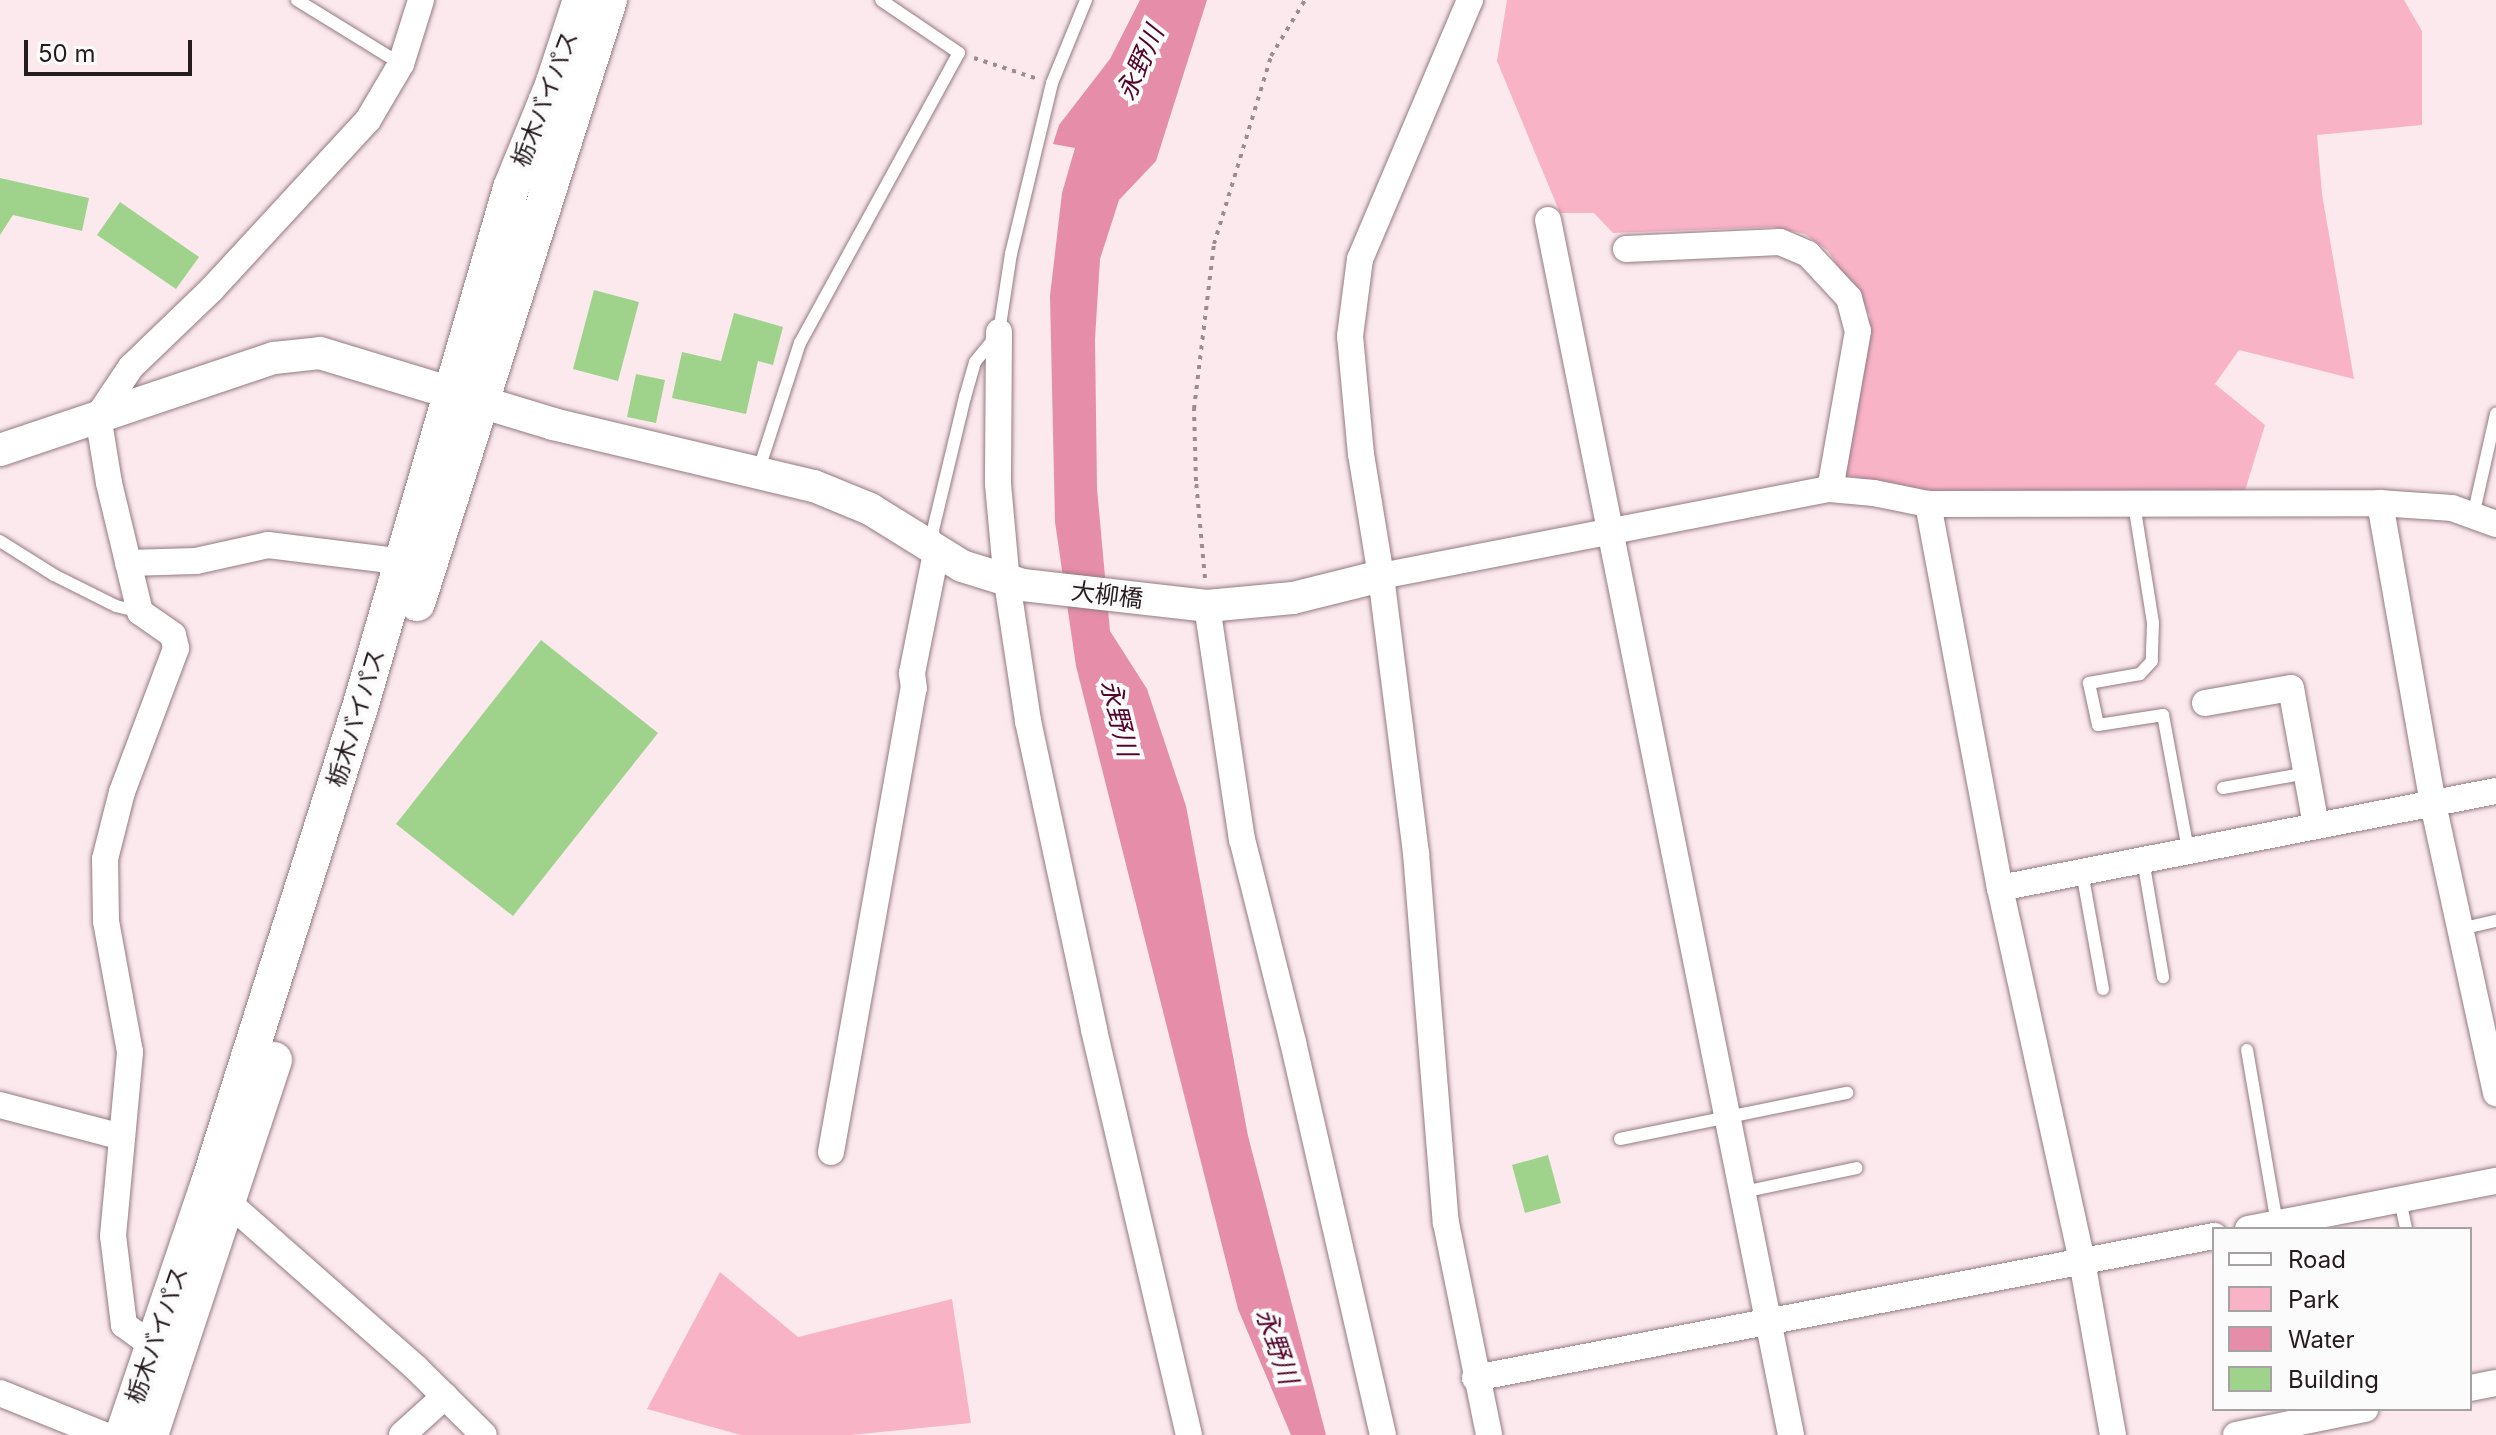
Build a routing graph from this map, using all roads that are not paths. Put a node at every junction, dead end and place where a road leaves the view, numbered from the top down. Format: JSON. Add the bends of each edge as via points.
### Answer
{"nodes":[{"id":1,"x":297,"y":0,"type":"edge"},
{"id":2,"x":421,"y":0,"type":"edge"},
{"id":3,"x":581,"y":0,"type":"edge"},
{"id":4,"x":609,"y":0,"type":"edge"},
{"id":5,"x":881,"y":0,"type":"edge"},
{"id":6,"x":1086,"y":0,"type":"edge"},
{"id":7,"x":1470,"y":0,"type":"edge"},
{"id":8,"x":401,"y":64,"type":"junction"},
{"id":9,"x":1548,"y":220,"type":"dead end"},
{"id":10,"x":1626,"y":249,"type":"dead end"},
{"id":11,"x":999,"y":332,"type":"junction"},
{"id":12,"x":466,"y":398,"type":"junction"},
{"id":13,"x":2496,"y":414,"type":"edge"},
{"id":14,"x":98,"y":416,"type":"junction"},
{"id":15,"x":2,"y":446,"type":"edge"},
{"id":16,"x":758,"y":472,"type":"junction"},
{"id":17,"x":1830,"y":489,"type":"junction"},
{"id":18,"x":2380,"y":503,"type":"junction"},
{"id":19,"x":1928,"y":504,"type":"junction"},
{"id":20,"x":2134,"y":504,"type":"junction"},
{"id":21,"x":2484,"y":520,"type":"edge"},
{"id":22,"x":1607,"y":530,"type":"junction"},
{"id":23,"x":0,"y":541,"type":"edge"},
{"id":24,"x":936,"y":553,"type":"junction"},
{"id":25,"x":404,"y":562,"type":"junction"},
{"id":26,"x":128,"y":563,"type":"junction"},
{"id":27,"x":1381,"y":576,"type":"junction"},
{"id":28,"x":1015,"y":584,"type":"junction"},
{"id":29,"x":1199,"y":606,"type":"junction"},
{"id":30,"x":140,"y":612,"type":"junction"},
{"id":31,"x":2205,"y":703,"type":"dead end"},
{"id":32,"x":2307,"y":773,"type":"junction"},
{"id":33,"x":2223,"y":788,"type":"dead end"},
{"id":34,"x":2496,"y":791,"type":"edge"},
{"id":35,"x":2433,"y":804,"type":"junction"},
{"id":36,"x":2316,"y":826,"type":"junction"},
{"id":37,"x":2188,"y":850,"type":"junction"},
{"id":38,"x":2143,"y":860,"type":"junction"},
{"id":39,"x":2082,"y":872,"type":"junction"},
{"id":40,"x":2000,"y":888,"type":"junction"},
{"id":41,"x":2496,"y":921,"type":"edge"},
{"id":42,"x":2460,"y":929,"type":"junction"},
{"id":43,"x":2163,"y":977,"type":"dead end"},
{"id":44,"x":2103,"y":989,"type":"dead end"},
{"id":45,"x":2247,"y":1050,"type":"dead end"},
{"id":46,"x":1847,"y":1093,"type":"dead end"},
{"id":47,"x":2496,"y":1093,"type":"edge"},
{"id":48,"x":0,"y":1105,"type":"edge"},
{"id":49,"x":1728,"y":1118,"type":"junction"},
{"id":50,"x":122,"y":1137,"type":"junction"},
{"id":51,"x":1620,"y":1139,"type":"dead end"},
{"id":52,"x":831,"y":1152,"type":"dead end"},
{"id":53,"x":1857,"y":1168,"type":"dead end"},
{"id":54,"x":2496,"y":1181,"type":"edge"},
{"id":55,"x":1743,"y":1192,"type":"junction"},
{"id":56,"x":2400,"y":1200,"type":"junction"},
{"id":57,"x":229,"y":1203,"type":"junction"},
{"id":58,"x":2336,"y":1221,"type":"edge"},
{"id":59,"x":2277,"y":1223,"type":"junction"},
{"id":60,"x":2258,"y":1227,"type":"edge"},
{"id":61,"x":2406,"y":1227,"type":"edge"},
{"id":62,"x":2212,"y":1236,"type":"edge"},
{"id":63,"x":2082,"y":1261,"type":"junction"},
{"id":64,"x":1769,"y":1323,"type":"junction"},
{"id":65,"x":153,"y":1346,"type":"junction"},
{"id":66,"x":1475,"y":1378,"type":"junction"},
{"id":67,"x":2496,"y":1383,"type":"edge"},
{"id":68,"x":2472,"y":1388,"type":"edge"},
{"id":69,"x":0,"y":1393,"type":"edge"},
{"id":70,"x":445,"y":1396,"type":"junction"},
{"id":71,"x":2355,"y":1411,"type":"edge"},
{"id":72,"x":104,"y":1435,"type":"edge"},
{"id":73,"x":123,"y":1435,"type":"edge"},
{"id":74,"x":150,"y":1435,"type":"edge"},
{"id":75,"x":402,"y":1435,"type":"edge"},
{"id":76,"x":484,"y":1435,"type":"edge"},
{"id":77,"x":1189,"y":1435,"type":"edge"},
{"id":78,"x":1383,"y":1435,"type":"edge"},
{"id":79,"x":1489,"y":1435,"type":"edge"},
{"id":80,"x":1791,"y":1435,"type":"edge"},
{"id":81,"x":2113,"y":1435,"type":"edge"},
{"id":82,"x":2236,"y":1435,"type":"edge"}],
"edges":[{"from":1,"to":8,"type":"lane"},
{"from":2,"to":8,"type":"street"},
{"from":3,"to":12,"type":"main road","name":"栃木バイパス","via":[[511,188]]},
{"from":4,"to":12,"type":"main road","name":"栃木バイパス"},
{"from":5,"to":16,"type":"lane","via":[[959,53],[800,343]]},
{"from":6,"to":11,"type":"lane","via":[[1052,83],[1011,254]]},
{"from":7,"to":27,"type":"street","via":[[1360,259],[1350,336],[1361,454]]},
{"from":8,"to":14,"type":"street","via":[[368,120],[212,289],[131,367]]},
{"from":9,"to":22,"type":"street"},
{"from":10,"to":17,"type":"street","via":[[1780,242],[1808,254],[1849,298],[1858,331]]},
{"from":11,"to":24,"type":"lane","via":[[975,362],[933,530]]},
{"from":11,"to":28,"type":"street","via":[[998,484]]},
{"from":12,"to":14,"type":"street","name":"大柳橋","via":[[349,360],[299,353]]},
{"from":12,"to":16,"type":"street","name":"大柳橋"},
{"from":12,"to":25,"type":"main road","name":"栃木バイパス"},
{"from":12,"to":57,"type":"main road","name":"栃木バイパス"},
{"from":13,"to":21,"type":"lane"},
{"from":14,"to":15,"type":"street","name":"大柳橋"},
{"from":14,"to":26,"type":"street"},
{"from":16,"to":24,"type":"street","name":"大柳橋","via":[[870,509]]},
{"from":17,"to":19,"type":"street"},
{"from":17,"to":22,"type":"street"},
{"from":18,"to":20,"type":"street"},
{"from":18,"to":21,"type":"street","via":[[2452,508]]},
{"from":18,"to":35,"type":"street"},
{"from":19,"to":20,"type":"street"},
{"from":19,"to":40,"type":"street"},
{"from":20,"to":37,"type":"lane","via":[[2153,623],[2152,661],[2140,674],[2089,683],[2098,725],[2163,715]]},
{"from":22,"to":27,"type":"street"},
{"from":22,"to":49,"type":"street"},
{"from":23,"to":30,"type":"lane","via":[[54,575]]},
{"from":24,"to":28,"type":"street","name":"大柳橋"},
{"from":24,"to":52,"type":"street"},
{"from":25,"to":26,"type":"street","via":[[268,545],[196,561]]},
{"from":25,"to":65,"type":"main road","name":"栃木バイパス"},
{"from":26,"to":30,"type":"street"},
{"from":27,"to":29,"type":"street","name":"大柳橋","via":[[1293,598]]},
{"from":27,"to":66,"type":"street","via":[[1416,853],[1446,1223]]},
{"from":28,"to":29,"type":"street","name":"大柳橋"},
{"from":28,"to":77,"type":"street","via":[[1028,721],[1051,840]]},
{"from":29,"to":78,"type":"street","via":[[1242,839]]},
{"from":30,"to":50,"type":"street","via":[[173,635],[176,648],[122,792],[105,859],[106,921],[130,1052]]},
{"from":31,"to":32,"type":"street","via":[[2291,688]]},
{"from":32,"to":33,"type":"lane"},
{"from":32,"to":36,"type":"street"},
{"from":34,"to":35,"type":"street"},
{"from":35,"to":36,"type":"street"},
{"from":35,"to":42,"type":"street"},
{"from":36,"to":37,"type":"street"},
{"from":37,"to":38,"type":"street"},
{"from":38,"to":39,"type":"street"},
{"from":38,"to":43,"type":"lane"},
{"from":39,"to":40,"type":"street"},
{"from":39,"to":44,"type":"lane"},
{"from":40,"to":63,"type":"street"},
{"from":41,"to":42,"type":"lane"},
{"from":42,"to":47,"type":"street"},
{"from":45,"to":59,"type":"lane"},
{"from":46,"to":49,"type":"lane"},
{"from":48,"to":50,"type":"street"},
{"from":49,"to":51,"type":"lane"},
{"from":49,"to":55,"type":"street"},
{"from":50,"to":65,"type":"street","via":[[113,1236],[124,1325]]},
{"from":53,"to":55,"type":"lane"},
{"from":54,"to":56,"type":"street"},
{"from":55,"to":64,"type":"street"},
{"from":56,"to":58,"type":"street"},
{"from":56,"to":61,"type":"lane"},
{"from":57,"to":70,"type":"street"},
{"from":57,"to":74,"type":"main road","name":"栃木バイパス"},
{"from":58,"to":59,"type":"street"},
{"from":59,"to":60,"type":"street"},
{"from":62,"to":63,"type":"street"},
{"from":63,"to":64,"type":"street"},
{"from":63,"to":81,"type":"street"},
{"from":64,"to":66,"type":"street"},
{"from":64,"to":80,"type":"street"},
{"from":65,"to":73,"type":"main road","name":"栃木バイパス"},
{"from":66,"to":79,"type":"street"},
{"from":67,"to":68,"type":"street"},
{"from":69,"to":72,"type":"street"},
{"from":70,"to":75,"type":"street"},
{"from":70,"to":76,"type":"street"},
{"from":71,"to":82,"type":"street"}]}
